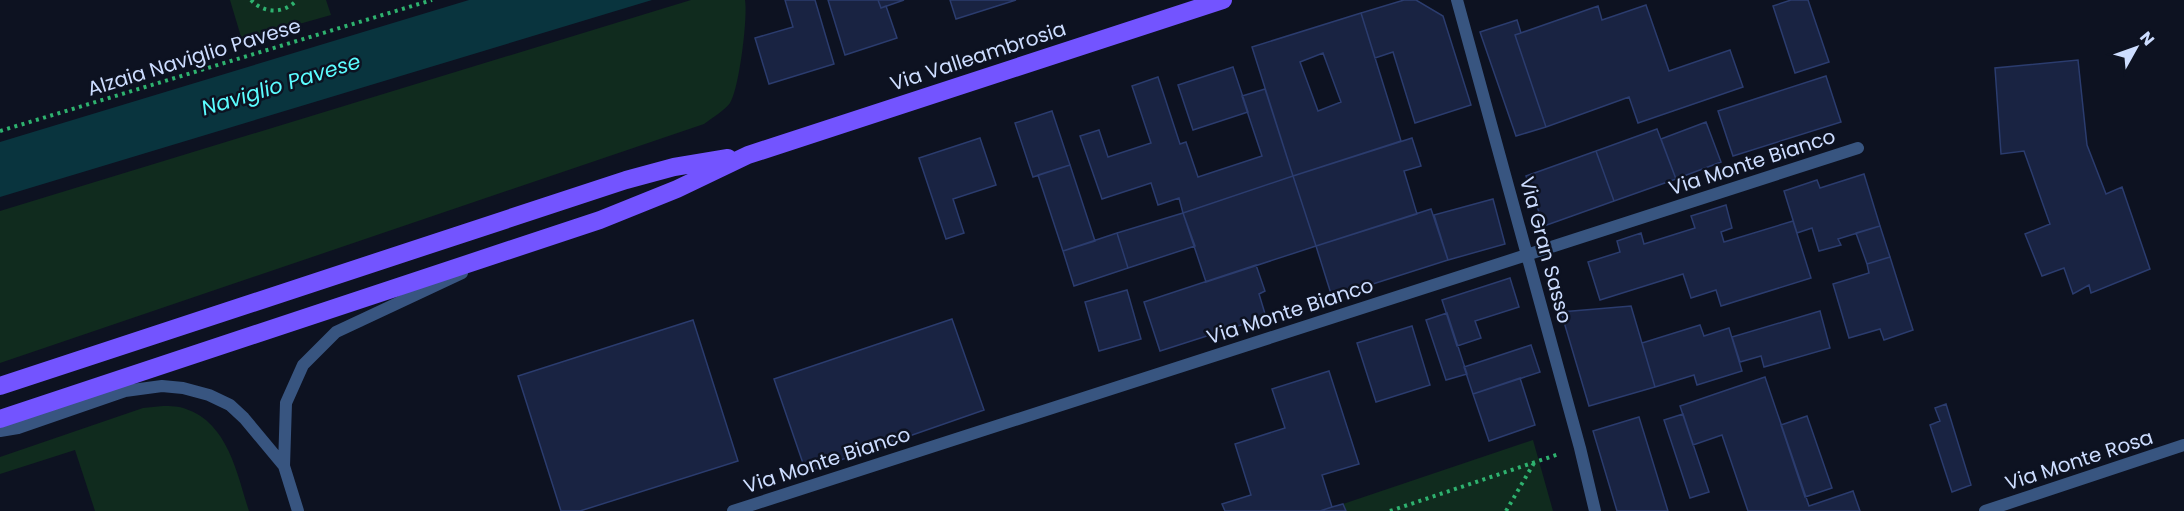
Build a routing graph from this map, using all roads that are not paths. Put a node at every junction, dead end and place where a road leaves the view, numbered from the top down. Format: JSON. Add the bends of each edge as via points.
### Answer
{"nodes":[{"id":1,"x":1223,"y":0,"type":"edge"},
{"id":2,"x":1456,"y":0,"type":"edge"},
{"id":3,"x":1858,"y":148,"type":"dead end"},
{"id":4,"x":748,"y":155,"type":"junction"},
{"id":5,"x":507,"y":252,"type":"junction"},
{"id":6,"x":1527,"y":255,"type":"junction"},
{"id":7,"x":0,"y":386,"type":"edge"},
{"id":8,"x":0,"y":419,"type":"edge"},
{"id":9,"x":0,"y":431,"type":"edge"},
{"id":10,"x":2184,"y":445,"type":"edge"},
{"id":11,"x":284,"y":466,"type":"junction"},
{"id":12,"x":298,"y":511,"type":"edge"},
{"id":13,"x":733,"y":511,"type":"edge"},
{"id":14,"x":1596,"y":511,"type":"edge"},
{"id":15,"x":1985,"y":511,"type":"edge"}],
"edges":[{"from":1,"to":4,"type":"main road","name":"Via Valleambrosia"},
{"from":2,"to":6,"type":"street","name":"Via Gran Sasso"},
{"from":3,"to":6,"type":"street","name":"Via Monte Bianco"},
{"from":4,"to":5,"type":"main road","via":[[600,220]]},
{"from":4,"to":7,"type":"main road","via":[[674,167],[626,180]]},
{"from":5,"to":8,"type":"main road"},
{"from":5,"to":11,"type":"street","via":[[336,332],[303,365],[286,403]]},
{"from":6,"to":13,"type":"street","name":"Via Monte Bianco"},
{"from":6,"to":14,"type":"street","name":"Via Gran Sasso"},
{"from":9,"to":11,"type":"street","via":[[125,391],[162,386],[183,388],[230,405]]},
{"from":10,"to":15,"type":"street","name":"Via Monte Rosa"},
{"from":11,"to":12,"type":"street"}]}
